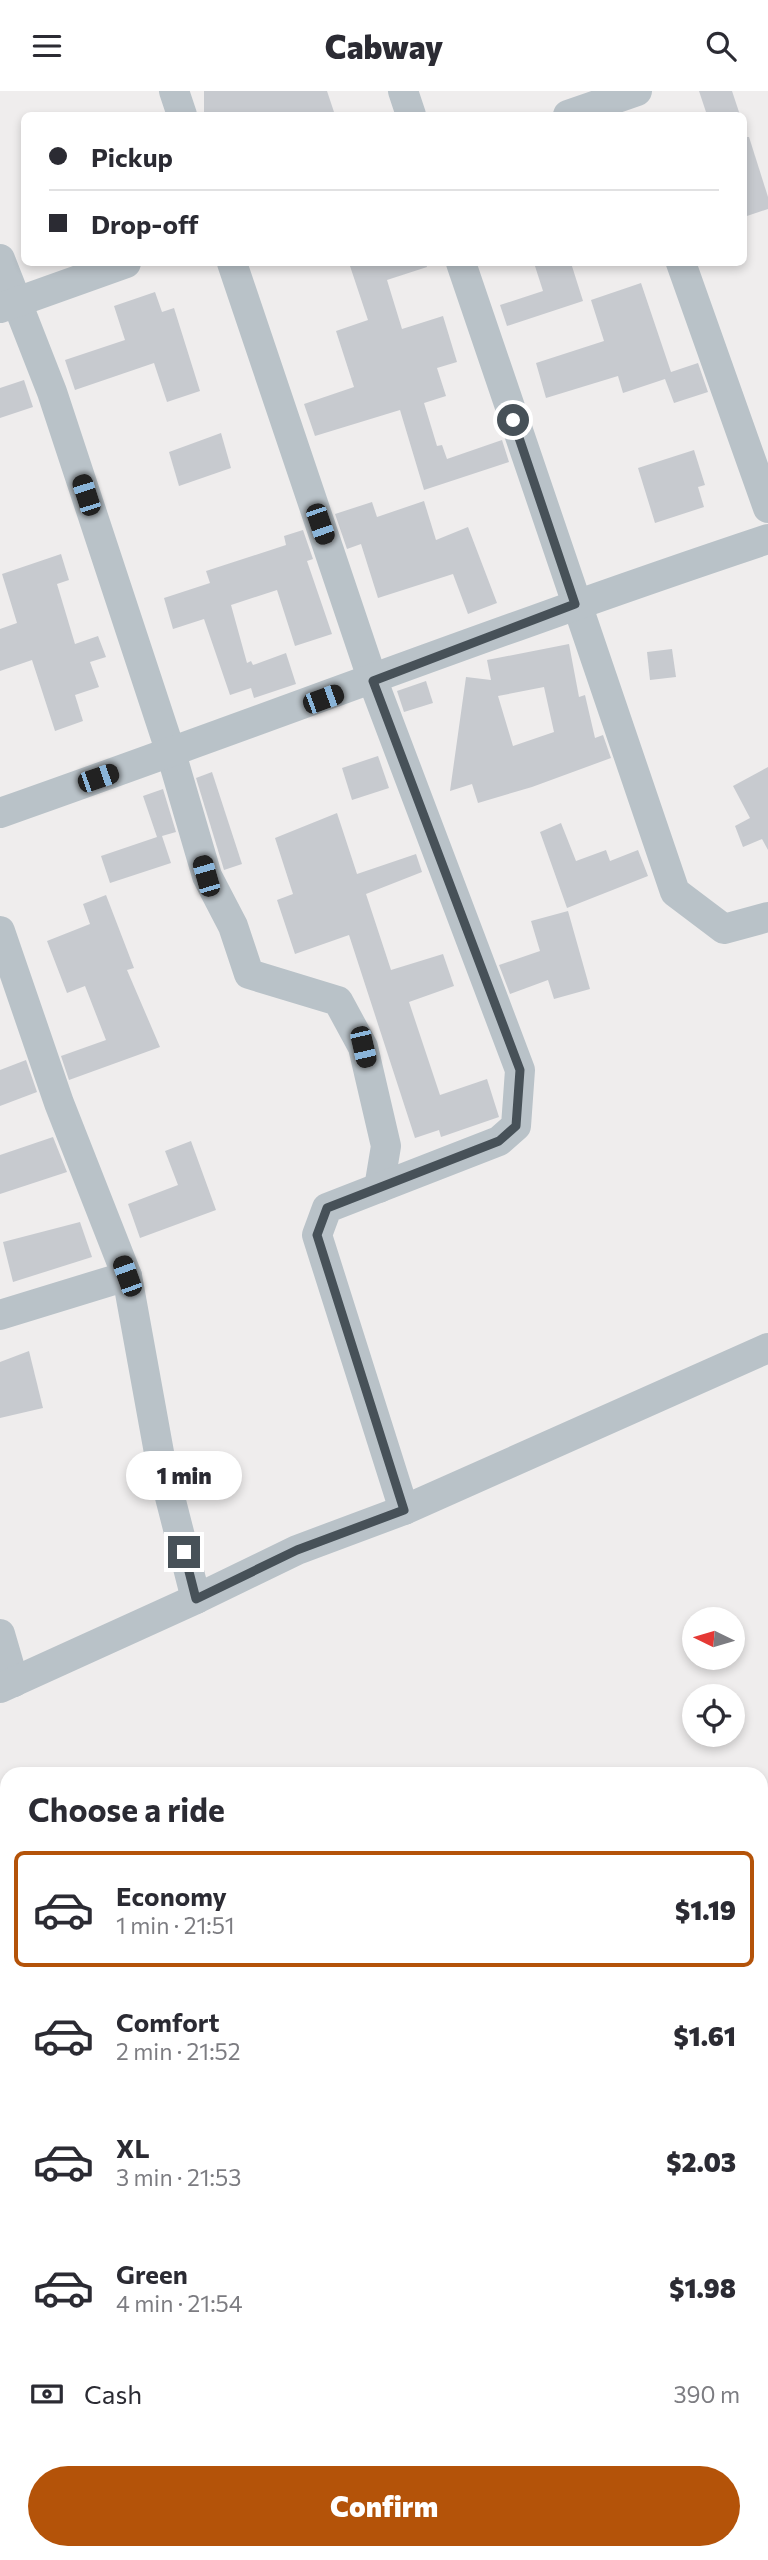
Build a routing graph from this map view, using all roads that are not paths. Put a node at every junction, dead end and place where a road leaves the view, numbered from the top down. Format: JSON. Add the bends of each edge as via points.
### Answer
{"nodes":[{"id":1,"x":174,"y":91,"type":"edge"},
{"id":2,"x":403,"y":91,"type":"edge"},
{"id":3,"x":627,"y":98,"type":"edge"},
{"id":4,"x":181,"y":112,"type":"edge"},
{"id":5,"x":410,"y":112,"type":"edge"},
{"id":6,"x":578,"y":112,"type":"edge"},
{"id":7,"x":0,"y":259,"type":"edge"},
{"id":8,"x":117,"y":266,"type":"edge"},
{"id":9,"x":233,"y":266,"type":"edge"},
{"id":10,"x":462,"y":266,"type":"edge"},
{"id":11,"x":682,"y":266,"type":"edge"},
{"id":12,"x":8,"y":304,"type":"edge"},
{"id":13,"x":768,"y":508,"type":"edge"},
{"id":14,"x":768,"y":539,"type":"edge"},
{"id":15,"x":575,"y":604,"type":"junction"},
{"id":16,"x":373,"y":681,"type":"junction"},
{"id":17,"x":171,"y":753,"type":"junction"},
{"id":18,"x":0,"y":813,"type":"edge"},
{"id":19,"x":768,"y":917,"type":"edge"},
{"id":20,"x":0,"y":931,"type":"edge"},
{"id":21,"x":379,"y":1188,"type":"junction"},
{"id":22,"x":127,"y":1276,"type":"junction"},
{"id":23,"x":0,"y":1315,"type":"edge"},
{"id":24,"x":768,"y":1348,"type":"edge"},
{"id":25,"x":404,"y":1510,"type":"junction"},
{"id":26,"x":196,"y":1599,"type":"junction"},
{"id":27,"x":0,"y":1634,"type":"edge"},
{"id":28,"x":7,"y":1685,"type":"edge"}],
"edges":[{"from":1,"to":4,"type":"street"},
{"from":2,"to":5,"type":"street"},
{"from":3,"to":6,"type":"street"},
{"from":7,"to":12,"type":"street"},
{"from":8,"to":12,"type":"street"},
{"from":9,"to":16,"type":"street"},
{"from":10,"to":15,"type":"street"},
{"from":11,"to":13,"type":"street"},
{"from":12,"to":17,"type":"street","via":[[51,392]]},
{"from":14,"to":15,"type":"street"},
{"from":15,"to":16,"type":"street"},
{"from":15,"to":19,"type":"street","via":[[675,892],[724,929]]},
{"from":16,"to":17,"type":"street"},
{"from":16,"to":21,"type":"street","via":[[520,1070],[516,1126],[499,1141]]},
{"from":17,"to":18,"type":"street"},
{"from":17,"to":21,"type":"street","via":[[206,876],[233,926],[249,974],[338,1001],[363,1047],[386,1146]]},
{"from":20,"to":22,"type":"street","via":[[59,1103]]},
{"from":21,"to":25,"type":"street","via":[[327,1208],[317,1235]]},
{"from":22,"to":23,"type":"street"},
{"from":22,"to":26,"type":"street","via":[[160,1458]]},
{"from":24,"to":25,"type":"street"},
{"from":25,"to":26,"type":"street","via":[[297,1550]]},
{"from":26,"to":28,"type":"street"},
{"from":27,"to":28,"type":"street"}]}
